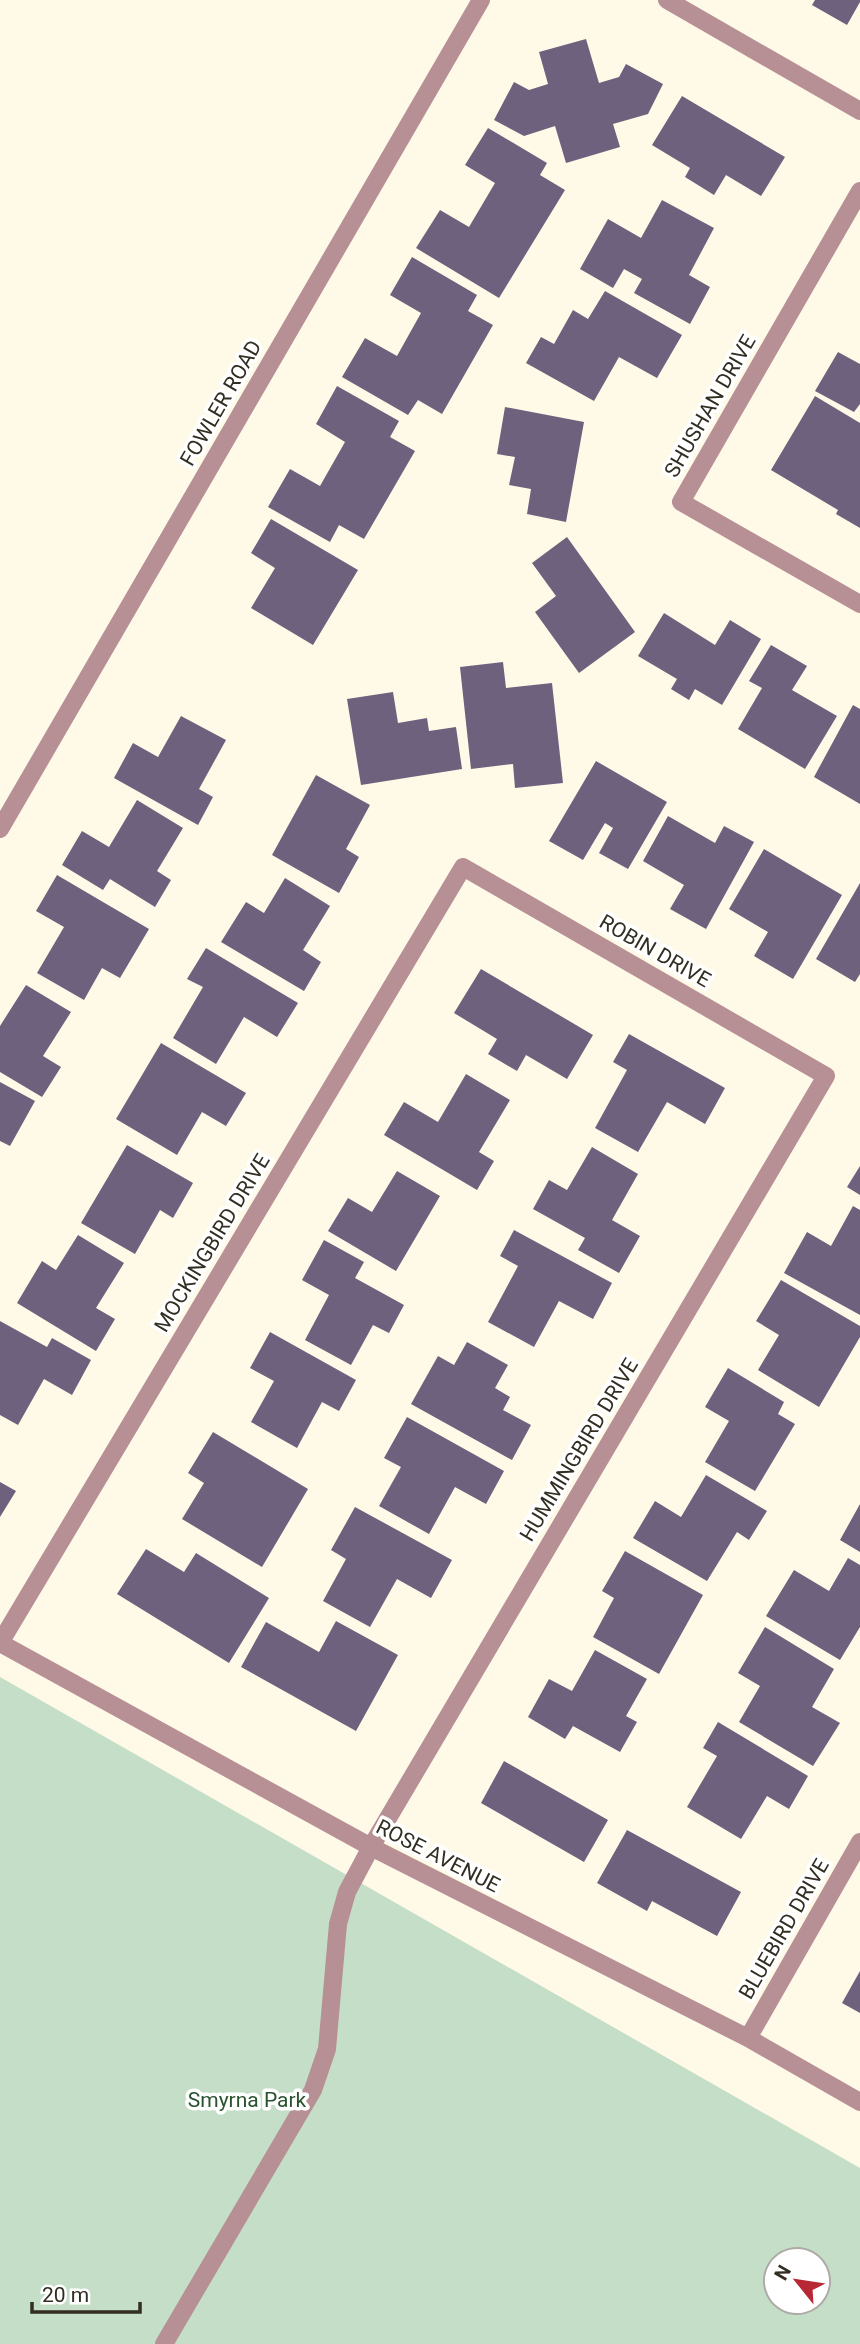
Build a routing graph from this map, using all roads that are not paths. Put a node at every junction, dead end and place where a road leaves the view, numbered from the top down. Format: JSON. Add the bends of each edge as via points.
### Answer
{"nodes":[{"id":1,"x":481,"y":0,"type":"edge"},
{"id":2,"x":667,"y":0,"type":"edge"},
{"id":3,"x":860,"y":111,"type":"edge"},
{"id":4,"x":860,"y":191,"type":"edge"},
{"id":5,"x":860,"y":604,"type":"edge"},
{"id":6,"x":0,"y":829,"type":"edge"},
{"id":7,"x":463,"y":867,"type":"joint"},
{"id":8,"x":825,"y":1076,"type":"joint"},
{"id":9,"x":0,"y":1643,"type":"edge"},
{"id":10,"x":860,"y":1842,"type":"edge"},
{"id":11,"x":371,"y":1847,"type":"junction"},
{"id":12,"x":748,"y":2038,"type":"junction"},
{"id":13,"x":860,"y":2102,"type":"edge"},
{"id":14,"x":164,"y":2344,"type":"edge"}],
"edges":[{"from":1,"to":6,"type":"street","name":"FOWLER ROAD"},
{"from":2,"to":3,"type":"street"},
{"from":4,"to":5,"type":"street","name":"SHUSHAN DRIVE","via":[[681,502]]},
{"from":7,"to":8,"type":"street","name":"ROBIN DRIVE"},
{"from":7,"to":9,"type":"street","name":"MOCKINGBIRD DRIVE"},
{"from":8,"to":11,"type":"street","name":"HUMMINGBIRD DRIVE"},
{"from":9,"to":11,"type":"street","name":"ROSE AVENUE"},
{"from":10,"to":12,"type":"street","name":"BLUEBIRD DRIVE"},
{"from":11,"to":12,"type":"street","name":"ROSE AVENUE"},
{"from":11,"to":14,"type":"street","name":"HUMMINGBIRD DRIVE","via":[[347,1892],[338,1924],[327,2049],[313,2090]]},
{"from":12,"to":13,"type":"street","name":"ROSE AVENUE"}]}
